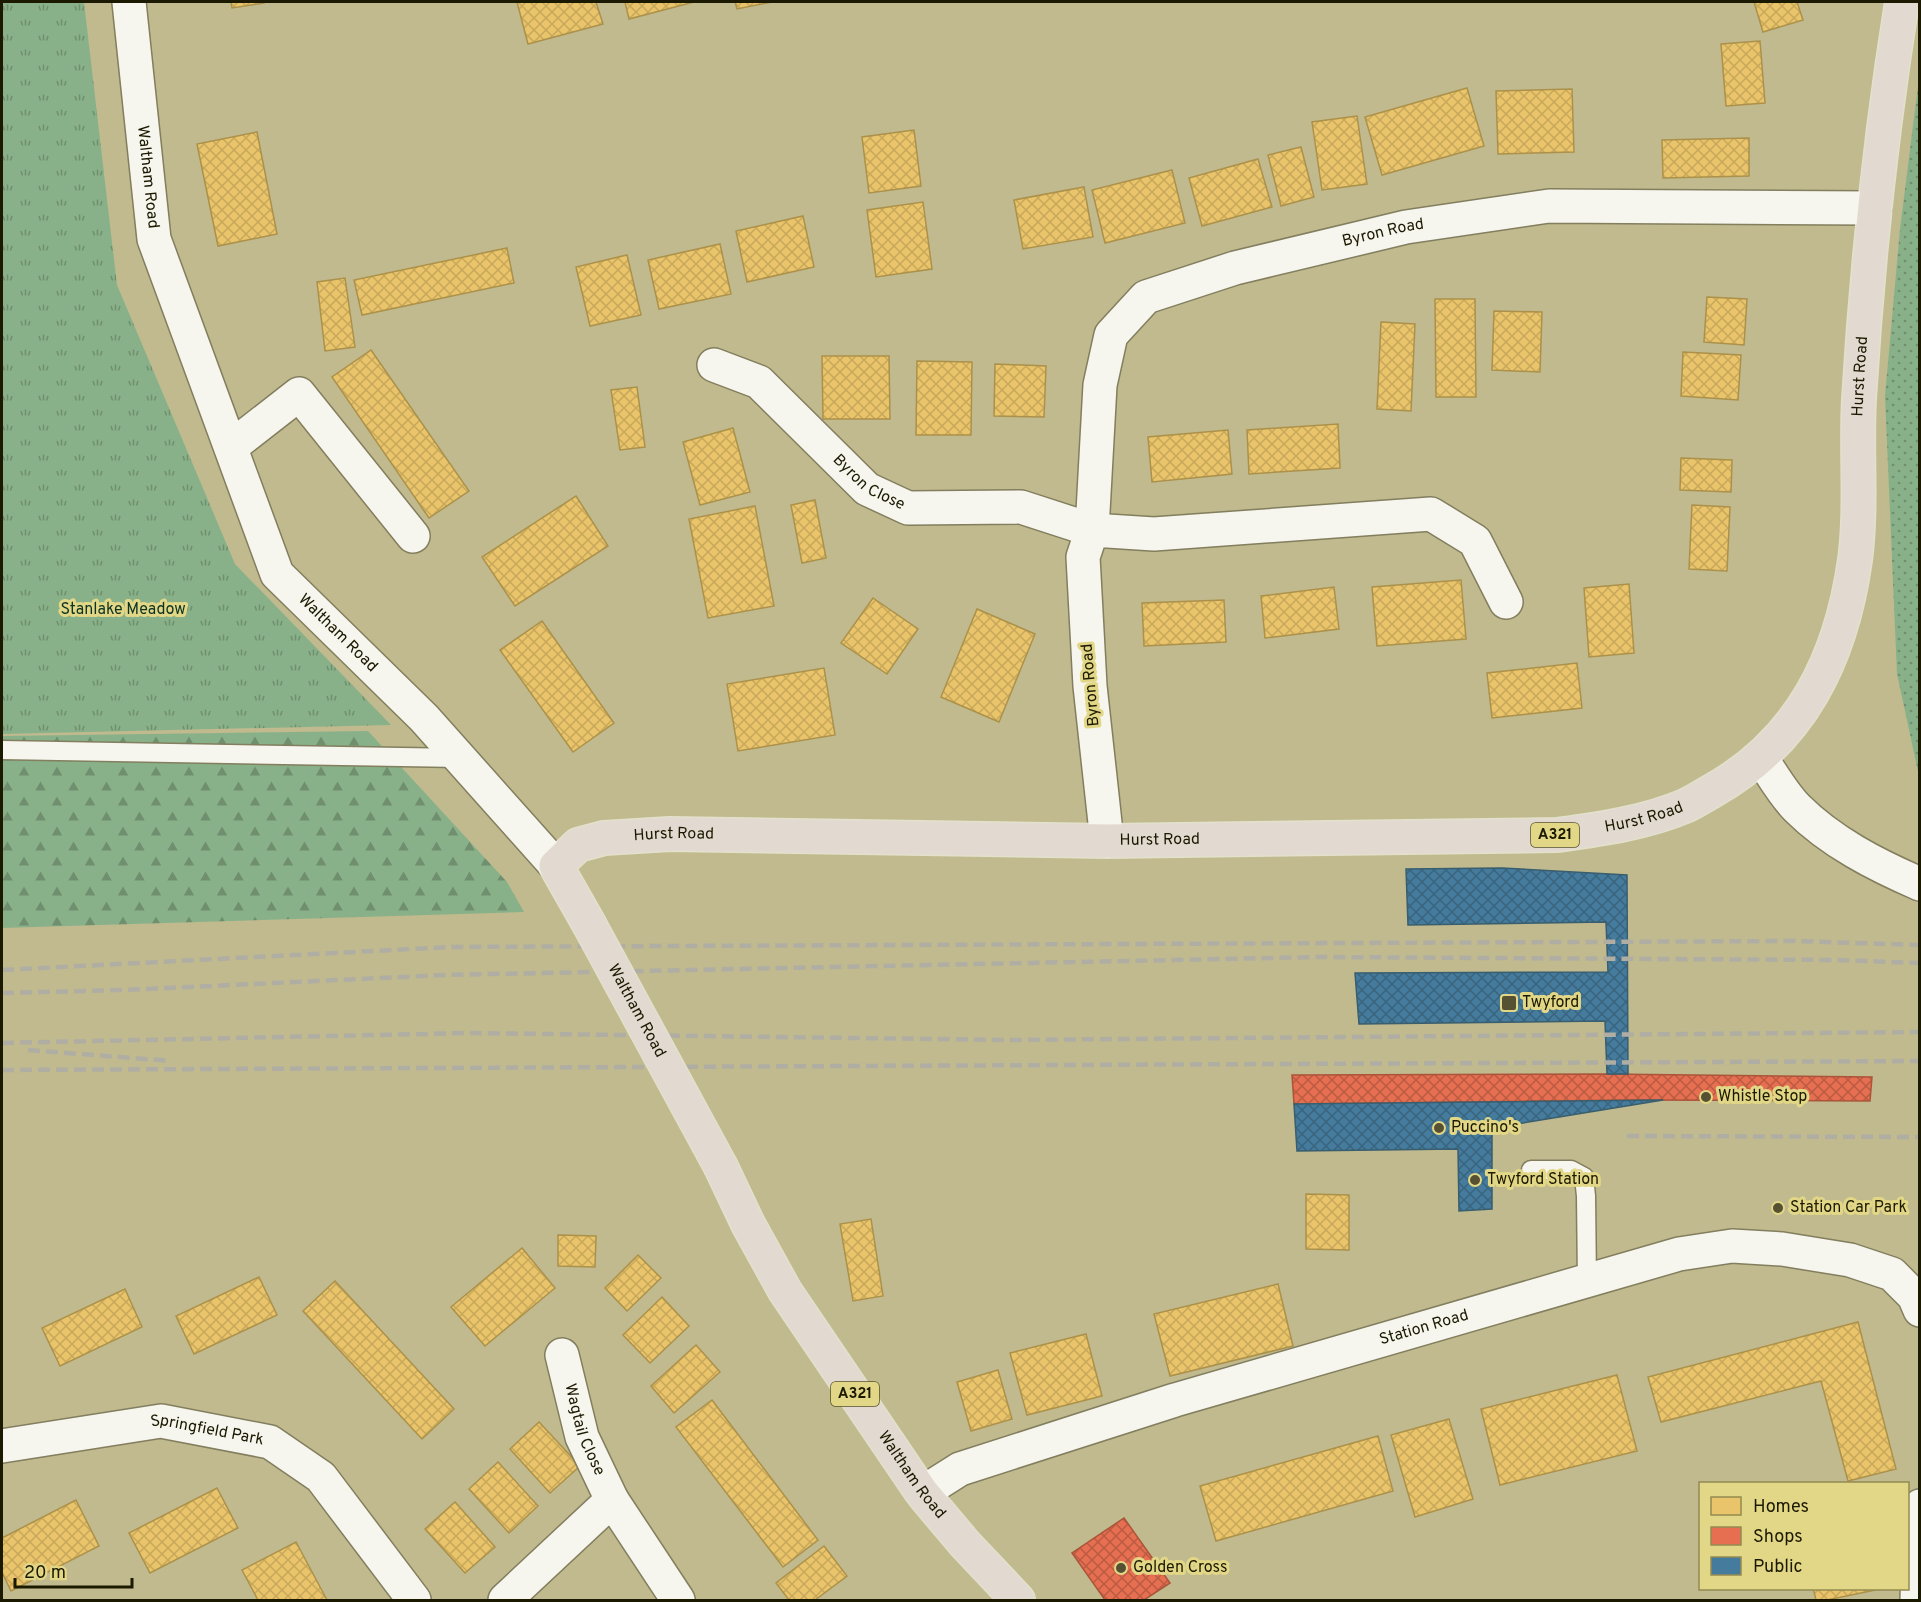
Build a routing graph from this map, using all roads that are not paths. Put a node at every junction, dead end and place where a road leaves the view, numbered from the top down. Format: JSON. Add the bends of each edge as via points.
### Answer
{"nodes":[{"id":1,"x":129,"y":2,"type":"edge"},
{"id":2,"x":1902,"y":2,"type":"edge"},
{"id":3,"x":1875,"y":208,"type":"junction"},
{"id":4,"x":714,"y":365,"type":"dead end"},
{"id":5,"x":231,"y":447,"type":"junction"},
{"id":6,"x":1092,"y":530,"type":"junction"},
{"id":7,"x":413,"y":536,"type":"dead end"},
{"id":8,"x":1506,"y":602,"type":"dead end"},
{"id":9,"x":2,"y":750,"type":"edge"},
{"id":10,"x":460,"y":758,"type":"junction"},
{"id":11,"x":1761,"y":758,"type":"junction"},
{"id":12,"x":1107,"y":841,"type":"junction"},
{"id":13,"x":556,"y":866,"type":"junction"},
{"id":14,"x":1920,"y":884,"type":"edge"},
{"id":15,"x":1531,"y":1170,"type":"dead end"},
{"id":16,"x":1587,"y":1282,"type":"junction"},
{"id":17,"x":1920,"y":1310,"type":"edge"},
{"id":18,"x":562,"y":1355,"type":"dead end"},
{"id":19,"x":2,"y":1446,"type":"edge"},
{"id":20,"x":922,"y":1492,"type":"junction"},
{"id":21,"x":612,"y":1500,"type":"junction"},
{"id":22,"x":1920,"y":1506,"type":"edge"},
{"id":23,"x":414,"y":1600,"type":"edge"},
{"id":24,"x":505,"y":1600,"type":"edge"},
{"id":25,"x":678,"y":1600,"type":"edge"},
{"id":26,"x":1018,"y":1600,"type":"edge"},
{"id":27,"x":1917,"y":1600,"type":"edge"}],
"edges":[{"from":1,"to":5,"type":"street","name":"Waltham Road","via":[[154,239]]},
{"from":2,"to":3,"type":"main road","name":"Hurst Road","number":"A321"},
{"from":3,"to":6,"type":"street","name":"Byron Road","via":[[1549,206],[1406,227],[1235,268],[1146,297],[1111,335],[1100,385]]},
{"from":3,"to":11,"type":"main road","name":"Hurst Road","number":"A321","via":[[1859,400],[1857,532],[1847,601],[1827,666],[1796,719]]},
{"from":4,"to":6,"type":"street","name":"Byron Close","via":[[759,382],[867,489],[908,508],[1020,507]]},
{"from":5,"to":7,"type":"street","via":[[299,394]]},
{"from":5,"to":10,"type":"street","name":"Waltham Road","via":[[277,574]]},
{"from":6,"to":8,"type":"street","via":[[1154,534],[1431,514],[1475,541]]},
{"from":6,"to":12,"type":"street","name":"Byron Road","via":[[1083,557],[1090,686]]},
{"from":9,"to":10,"type":"lane"},
{"from":10,"to":13,"type":"street","name":"Waltham Road"},
{"from":11,"to":12,"type":"main road","name":"Hurst Road","number":"A321","via":[[1686,806],[1648,819],[1557,835]]},
{"from":11,"to":14,"type":"street","via":[[1796,807],[1836,839],[1880,867]]},
{"from":12,"to":13,"type":"main road","name":"Hurst Road","number":"A321","via":[[670,834],[604,838],[578,845]]},
{"from":13,"to":20,"type":"main road","name":"Waltham Road","number":"A321","bridge":true,"via":[[785,1291]]},
{"from":15,"to":16,"type":"lane","via":[[1571,1170],[1584,1178]]},
{"from":16,"to":17,"type":"street","name":"Station Road","via":[[1679,1254],[1732,1246],[1782,1249],[1850,1260],[1892,1274],[1914,1296]]},
{"from":16,"to":20,"type":"street","name":"Station Road","via":[[1076,1431],[960,1469]]},
{"from":18,"to":21,"type":"street","name":"Wagtail Close","via":[[582,1437]]},
{"from":19,"to":23,"type":"street","name":"Springfield Park","via":[[161,1421],[270,1442],[321,1477]]},
{"from":20,"to":26,"type":"main road","name":"Waltham Road","number":"A321"},
{"from":21,"to":24,"type":"street"},
{"from":21,"to":25,"type":"street","name":"Wagtail Close"},
{"from":22,"to":27,"type":"street"}]}
